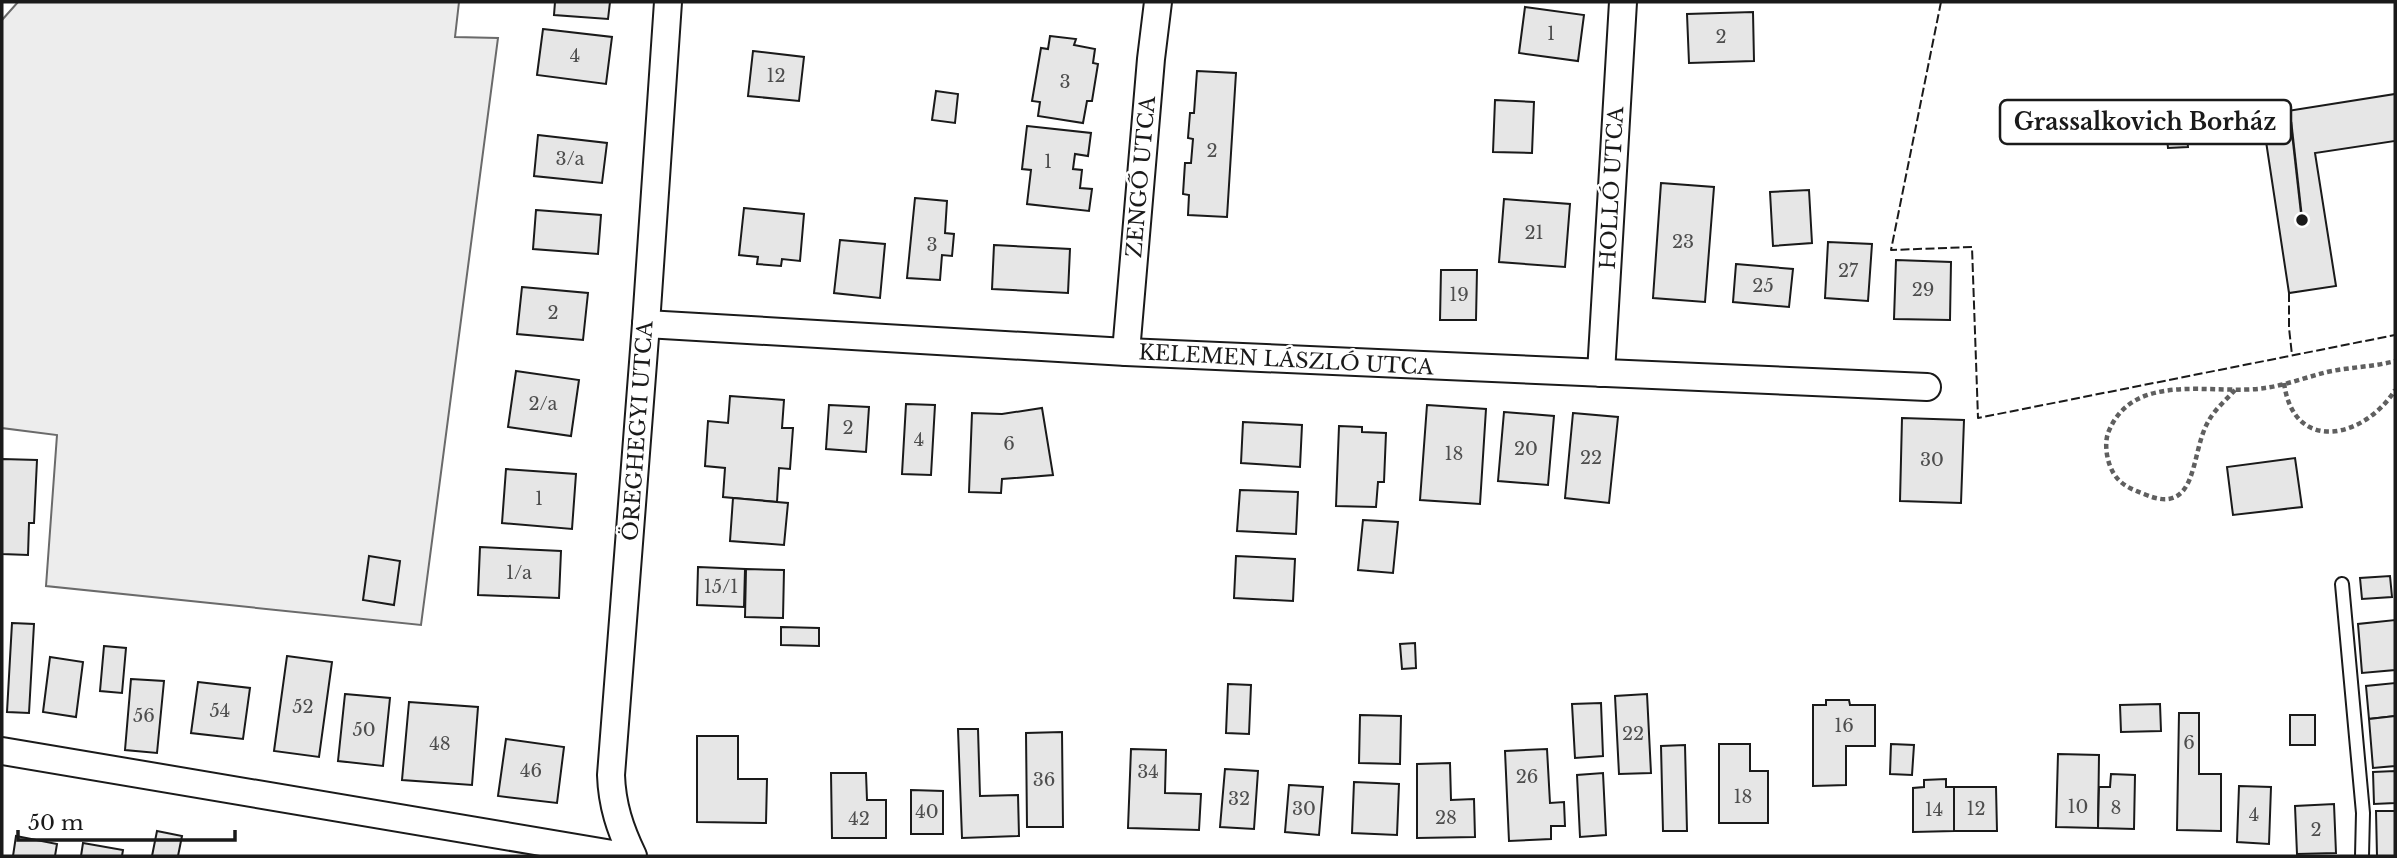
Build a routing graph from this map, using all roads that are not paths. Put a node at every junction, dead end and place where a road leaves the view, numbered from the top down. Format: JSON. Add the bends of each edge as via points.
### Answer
{"nodes":[{"id":1,"x":668,"y":2,"type":"edge"},
{"id":2,"x":1158,"y":2,"type":"edge"},
{"id":3,"x":1623,"y":2,"type":"edge"},
{"id":4,"x":646,"y":324,"type":"junction"},
{"id":5,"x":1126,"y":352,"type":"junction"},
{"id":6,"x":1601,"y":373,"type":"junction"},
{"id":7,"x":1927,"y":387,"type":"dead end"},
{"id":8,"x":2342,"y":584,"type":"dead end"},
{"id":9,"x":2,"y":751,"type":"edge"},
{"id":10,"x":624,"y":856,"type":"edge"},
{"id":11,"x":633,"y":856,"type":"edge"},
{"id":12,"x":2362,"y":856,"type":"edge"}],
"edges":[{"from":1,"to":4,"type":"street","name":"ÖREGHEGYI UTCA"},
{"from":2,"to":5,"type":"street","name":"ZENGŐ UTCA"},
{"from":3,"to":6,"type":"street","name":"HOLLÓ UTCA"},
{"from":4,"to":5,"type":"street","name":"KELEMEN LÁSZLÓ UTCA"},
{"from":4,"to":11,"type":"street","name":"ÖREGHEGYI UTCA","via":[[611,775],[616,816]]},
{"from":5,"to":6,"type":"street","name":"KELEMEN LÁSZLÓ UTCA"},
{"from":6,"to":7,"type":"street","name":"KELEMEN LÁSZLÓ UTCA"},
{"from":8,"to":12,"type":"lane","via":[[2363,813]]},
{"from":9,"to":10,"type":"street"}]}
